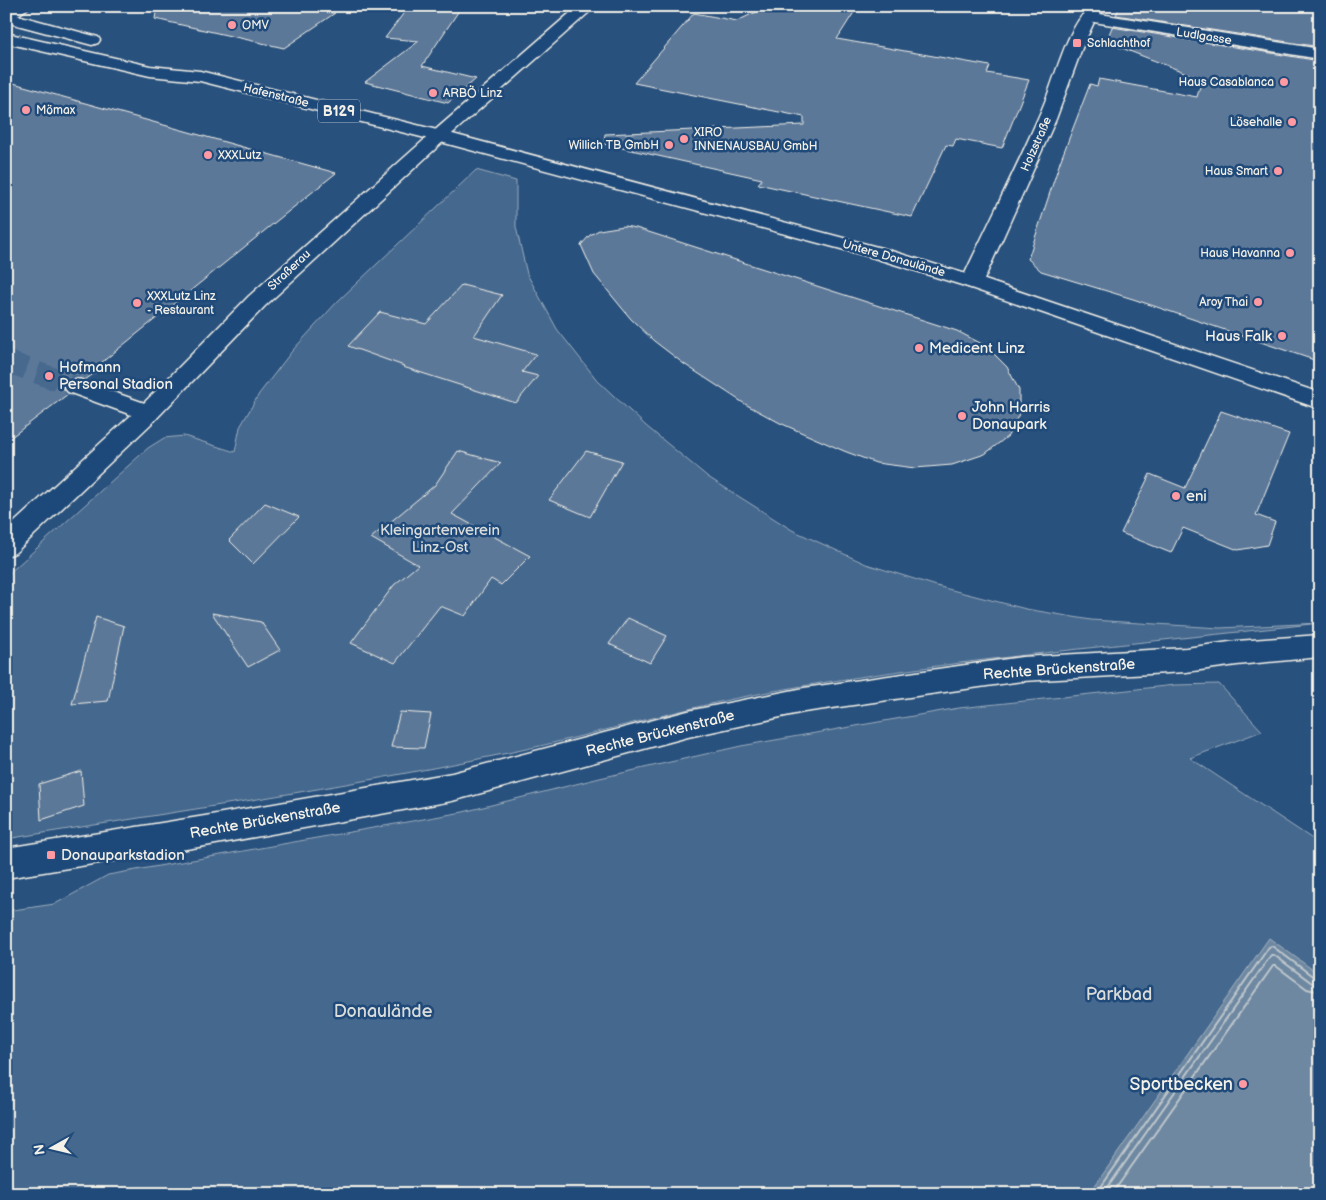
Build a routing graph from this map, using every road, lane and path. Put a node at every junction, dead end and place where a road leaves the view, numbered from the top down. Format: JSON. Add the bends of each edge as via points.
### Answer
{"nodes":[{"id":1,"x":588,"y":6,"type":"edge"},
{"id":2,"x":1094,"y":12,"type":"edge"},
{"id":3,"x":12,"y":16,"type":"edge"},
{"id":4,"x":7,"y":38,"type":"edge"},
{"id":5,"x":108,"y":44,"type":"dead end"},
{"id":6,"x":127,"y":49,"type":"dead end"},
{"id":7,"x":1320,"y":54,"type":"edge"},
{"id":8,"x":200,"y":76,"type":"junction"},
{"id":9,"x":439,"y":136,"type":"junction"},
{"id":10,"x":460,"y":141,"type":"joint"},
{"id":11,"x":972,"y":282,"type":"junction"},
{"id":12,"x":76,"y":387,"type":"tunnel mouth"},
{"id":13,"x":1320,"y":401,"type":"edge"},
{"id":14,"x":148,"y":413,"type":"junction"},
{"id":15,"x":9,"y":544,"type":"edge"},
{"id":16,"x":1320,"y":646,"type":"edge"},
{"id":17,"x":6,"y":863,"type":"edge"}],
"edges":[{"from":1,"to":9,"type":"main road"},
{"from":2,"to":7,"type":"main road","name":"Ludlgasse"},
{"from":2,"to":11,"type":"main road","name":"Holzstraße"},
{"from":3,"to":5,"type":"main road"},
{"from":4,"to":8,"type":"main road","name":"Hafenstraße","via":[[150,72]]},
{"from":6,"to":8,"type":"main road","name":"Hafenstraße","via":[[166,60]]},
{"from":8,"to":9,"type":"main road","name":"Hafenstraße","number":"B129"},
{"from":9,"to":10,"type":"main road","name":"Hafenstraße"},
{"from":9,"to":14,"type":"main road","name":"Straßerau","via":[[272,287]]},
{"from":10,"to":11,"type":"main road","name":"Untere Donaulände","via":[[878,253]]},
{"from":11,"to":13,"type":"main road","name":"Untere Donaulände"},
{"from":12,"to":14,"type":"main road"},
{"from":14,"to":15,"type":"main road","name":"Straßerau"},
{"from":16,"to":17,"type":"main road","name":"Rechte Brückenstraße","via":[[1186,660],[1022,669],[804,700],[679,727],[452,786]]}]}
